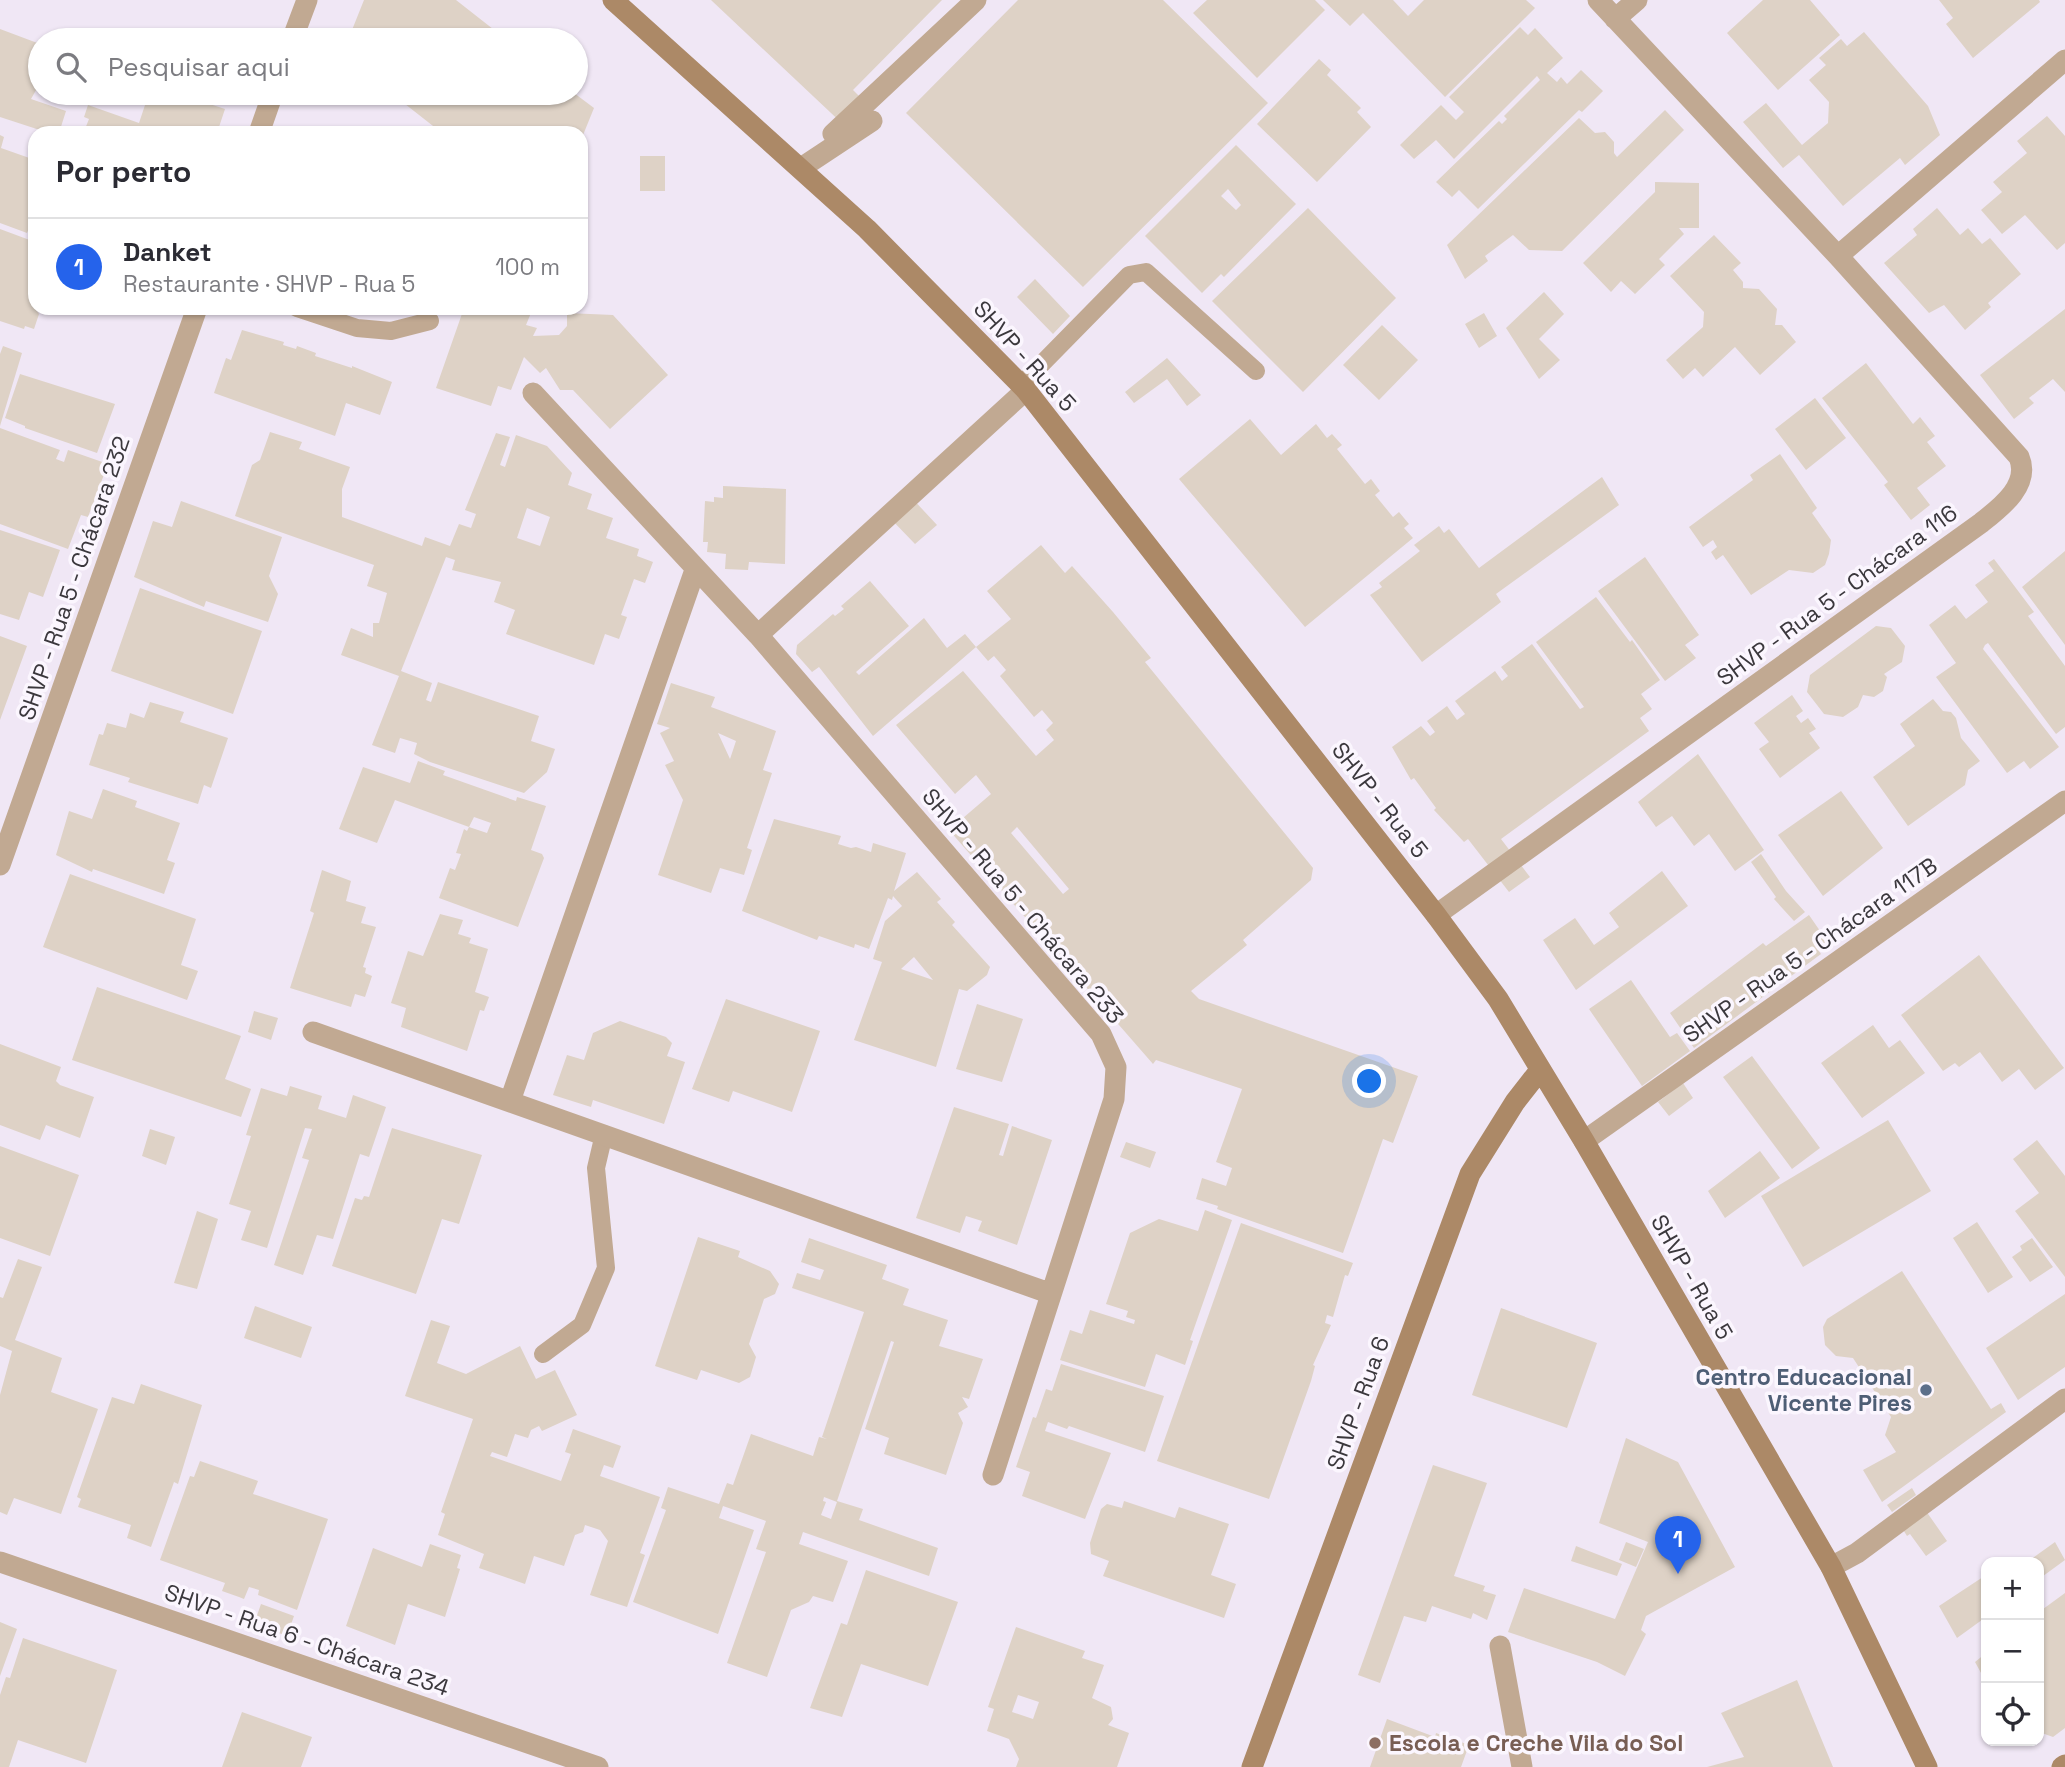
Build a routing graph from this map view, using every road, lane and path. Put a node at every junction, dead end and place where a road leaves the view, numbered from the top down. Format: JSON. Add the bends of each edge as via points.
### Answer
{"nodes":[{"id":1,"x":307,"y":0,"type":"edge"},
{"id":2,"x":612,"y":0,"type":"edge"},
{"id":3,"x":976,"y":0,"type":"edge"},
{"id":4,"x":1598,"y":0,"type":"edge"},
{"id":5,"x":1637,"y":0,"type":"edge"},
{"id":6,"x":1615,"y":19,"type":"junction"},
{"id":7,"x":296,"y":28,"type":"edge"},
{"id":8,"x":2065,"y":60,"type":"edge"},
{"id":9,"x":269,"y":105,"type":"edge"},
{"id":10,"x":261,"y":126,"type":"edge"},
{"id":11,"x":800,"y":168,"type":"junction"},
{"id":12,"x":1838,"y":256,"type":"junction"},
{"id":13,"x":195,"y":315,"type":"edge"},
{"id":14,"x":318,"y":315,"type":"edge"},
{"id":15,"x":430,"y":321,"type":"dead end"},
{"id":16,"x":1256,"y":371,"type":"dead end"},
{"id":17,"x":1023,"y":388,"type":"junction"},
{"id":18,"x":533,"y":393,"type":"dead end"},
{"id":19,"x":695,"y":570,"type":"junction"},
{"id":20,"x":758,"y":635,"type":"junction"},
{"id":21,"x":2065,"y":801,"type":"edge"},
{"id":22,"x":0,"y":864,"type":"edge"},
{"id":23,"x":1436,"y":915,"type":"junction"},
{"id":24,"x":313,"y":1032,"type":"dead end"},
{"id":25,"x":1540,"y":1070,"type":"junction"},
{"id":26,"x":510,"y":1101,"type":"junction"},
{"id":27,"x":604,"y":1134,"type":"junction"},
{"id":28,"x":1584,"y":1141,"type":"junction"},
{"id":29,"x":1049,"y":1293,"type":"junction"},
{"id":30,"x":543,"y":1354,"type":"dead end"},
{"id":31,"x":2065,"y":1399,"type":"edge"},
{"id":32,"x":993,"y":1475,"type":"dead end"},
{"id":33,"x":0,"y":1562,"type":"edge"},
{"id":34,"x":1831,"y":1567,"type":"junction"},
{"id":35,"x":1500,"y":1646,"type":"dead end"},
{"id":36,"x":598,"y":1767,"type":"edge"},
{"id":37,"x":1252,"y":1767,"type":"edge"},
{"id":38,"x":1522,"y":1767,"type":"edge"},
{"id":39,"x":1927,"y":1767,"type":"edge"}],
"edges":[{"from":1,"to":7,"type":"street"},
{"from":2,"to":11,"type":"street","name":"SHVP - Rua 5"},
{"from":3,"to":11,"type":"street","via":[[834,134],[872,121]]},
{"from":4,"to":6,"type":"street","name":"SHVP - Rua 5 - Chácara 116"},
{"from":5,"to":6,"type":"street"},
{"from":6,"to":12,"type":"street","name":"SHVP - Rua 5 - Chácara 116"},
{"from":8,"to":12,"type":"street"},
{"from":9,"to":10,"type":"street"},
{"from":11,"to":17,"type":"street","name":"SHVP - Rua 5","via":[[876,238]]},
{"from":12,"to":23,"type":"street","name":"SHVP - Rua 5 - Chácara 116","via":[[2019,457],[2023,466],[2015,490],[1980,523]]},
{"from":13,"to":22,"type":"street","name":"SHVP - Rua 5 - Chácara 232"},
{"from":14,"to":15,"type":"lane","via":[[357,328],[391,331]]},
{"from":16,"to":17,"type":"lane","via":[[1146,272],[1129,275]]},
{"from":17,"to":20,"type":"street"},
{"from":17,"to":23,"type":"street","name":"SHVP - Rua 5"},
{"from":18,"to":19,"type":"street","name":"SHVP - Rua 5 - Chácara 233"},
{"from":19,"to":20,"type":"street","name":"SHVP - Rua 5 - Chácara 233"},
{"from":19,"to":26,"type":"street"},
{"from":20,"to":29,"type":"street","name":"SHVP - Rua 5 - Chácara 233","via":[[1101,1034],[1116,1068],[1114,1099]]},
{"from":21,"to":28,"type":"street","name":"SHVP - Rua 5 - Chácara 117B"},
{"from":23,"to":25,"type":"street","name":"SHVP - Rua 5","via":[[1498,999]]},
{"from":24,"to":26,"type":"street"},
{"from":25,"to":28,"type":"street","name":"SHVP - Rua 5"},
{"from":25,"to":37,"type":"street","name":"SHVP - Rua 6","via":[[1470,1174]]},
{"from":26,"to":27,"type":"street"},
{"from":27,"to":29,"type":"street"},
{"from":27,"to":30,"type":"lane","via":[[597,1168],[606,1268],[582,1325]]},
{"from":28,"to":34,"type":"street","name":"SHVP - Rua 5"},
{"from":29,"to":32,"type":"street","name":"SHVP - Rua 5 - Chácara 233"},
{"from":31,"to":34,"type":"street","via":[[1857,1553]]},
{"from":33,"to":36,"type":"street","name":"SHVP - Rua 6 - Chácara 234"},
{"from":34,"to":39,"type":"street","name":"SHVP - Rua 5"},
{"from":35,"to":38,"type":"street"}]}
